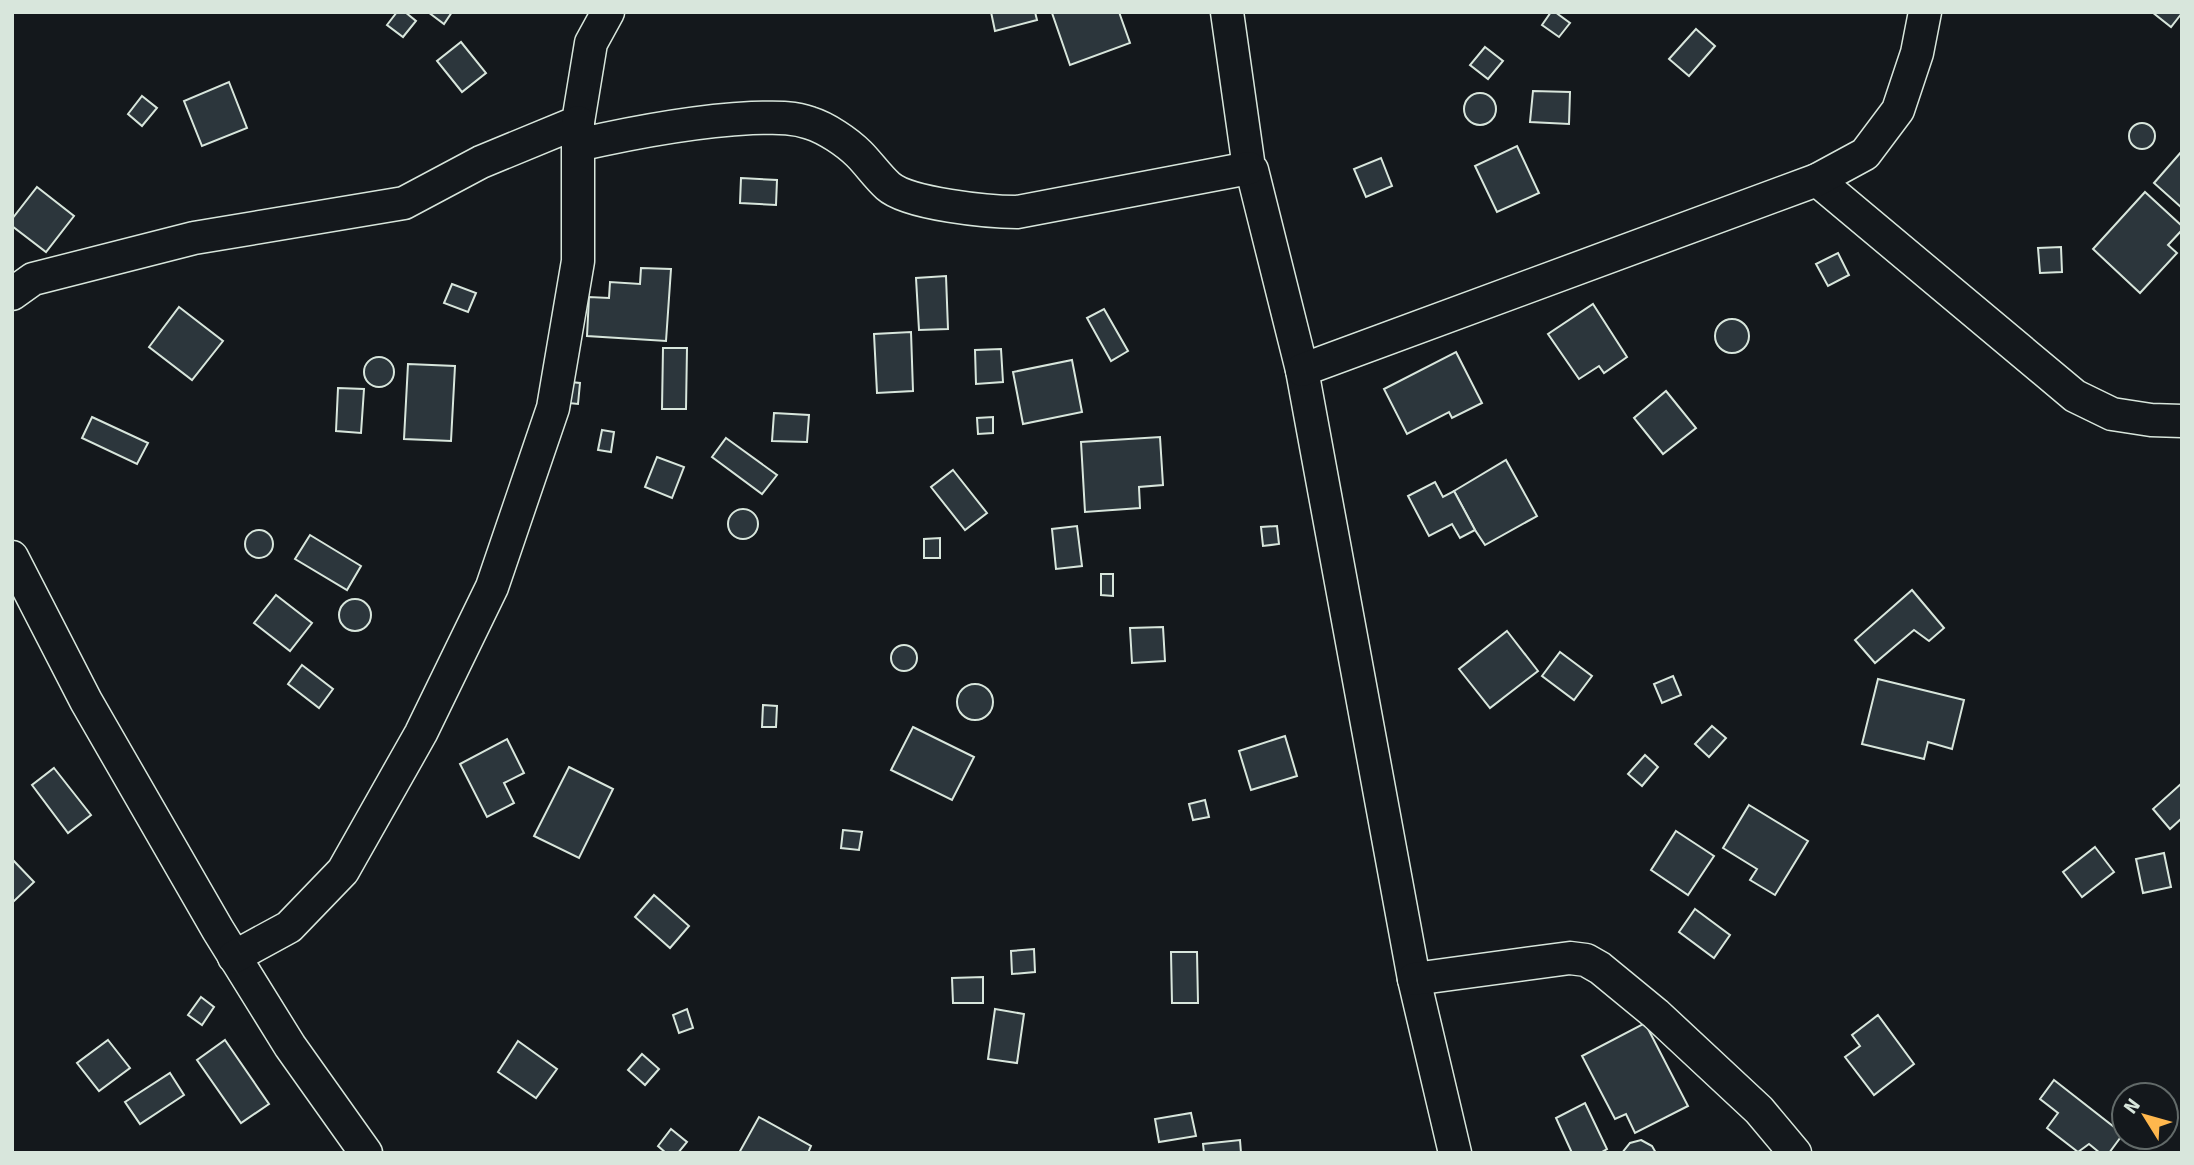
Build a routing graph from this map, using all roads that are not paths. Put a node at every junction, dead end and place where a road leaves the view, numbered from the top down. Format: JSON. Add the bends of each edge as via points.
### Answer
{"nodes":[{"id":1,"x":608,"y":12,"type":"edge"},
{"id":2,"x":1227,"y":12,"type":"edge"},
{"id":3,"x":1925,"y":12,"type":"edge"},
{"id":4,"x":578,"y":134,"type":"junction"},
{"id":5,"x":1249,"y":168,"type":"junction"},
{"id":6,"x":1817,"y":180,"type":"junction"},
{"id":7,"x":12,"y":294,"type":"edge"},
{"id":8,"x":1302,"y":370,"type":"junction"},
{"id":9,"x":2182,"y":421,"type":"edge"},
{"id":10,"x":12,"y":556,"type":"edge"},
{"id":11,"x":234,"y":957,"type":"junction"},
{"id":12,"x":1415,"y":979,"type":"junction"},
{"id":13,"x":366,"y":1153,"type":"edge"},
{"id":14,"x":1455,"y":1153,"type":"edge"},
{"id":15,"x":1795,"y":1153,"type":"edge"}],
"edges":[{"from":1,"to":4,"type":"street","via":[[591,43]]},
{"from":2,"to":5,"type":"street"},
{"from":3,"to":6,"type":"street","via":[[1898,110],[1865,154]]},
{"from":4,"to":5,"type":"street","via":[[784,117],[812,123],[834,136],[859,153],[890,188],[909,197],[998,212]]},
{"from":4,"to":7,"type":"street","via":[[481,162],[404,203],[194,238],[33,279]]},
{"from":4,"to":11,"type":"street","via":[[578,261],[553,408],[492,587],[421,733],[343,871],[289,926]]},
{"from":5,"to":8,"type":"street"},
{"from":6,"to":8,"type":"street"},
{"from":6,"to":9,"type":"street","via":[[2076,396],[2112,414]]},
{"from":8,"to":12,"type":"street"},
{"from":10,"to":11,"type":"street","via":[[86,701]]},
{"from":11,"to":13,"type":"street"},
{"from":12,"to":14,"type":"street"},
{"from":12,"to":15,"type":"street","via":[[1570,958],[1586,960],[1656,1014],[1759,1110]]}]}
